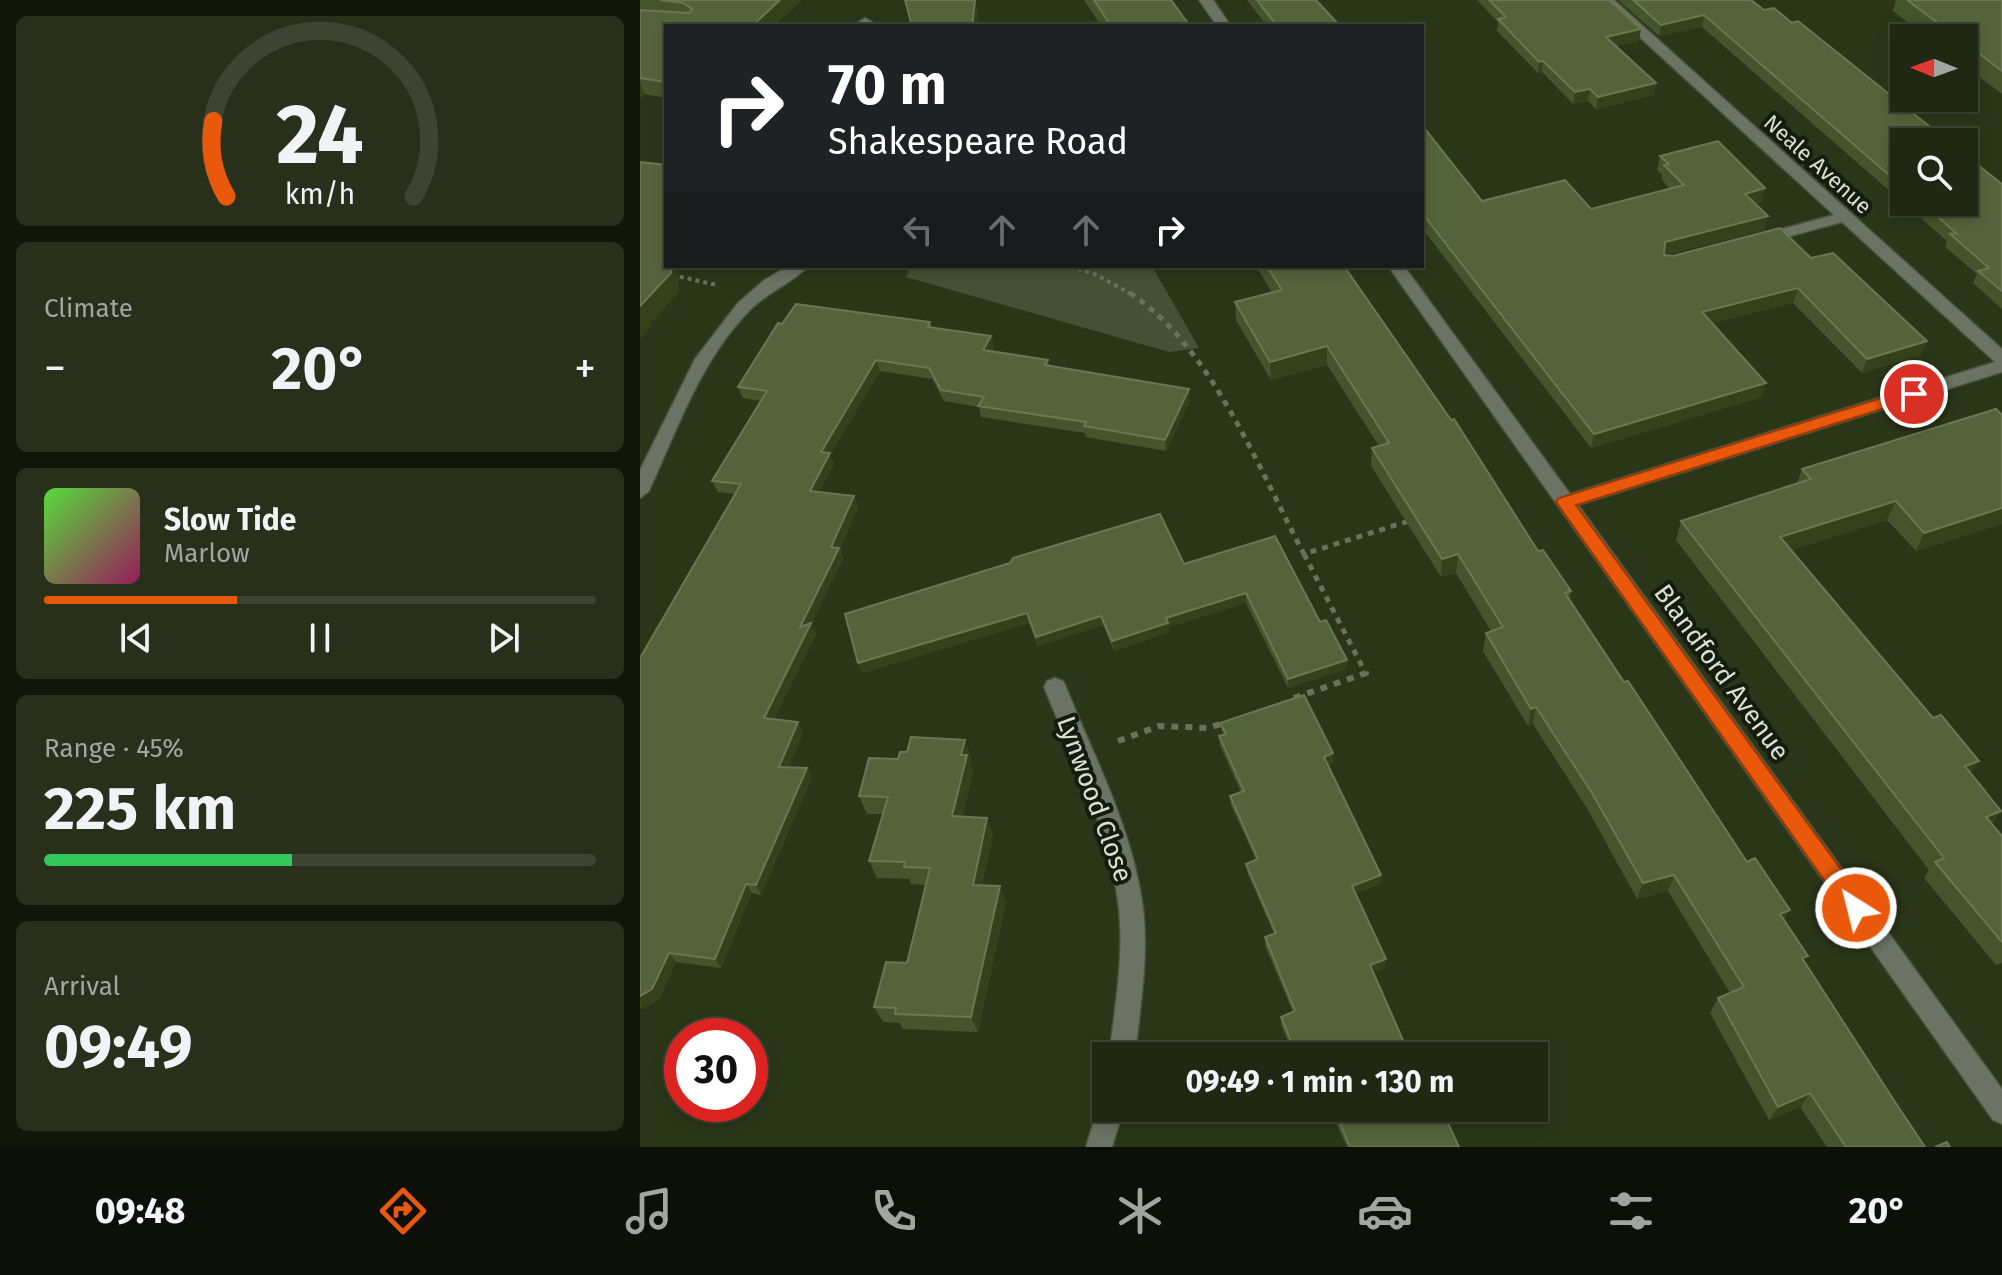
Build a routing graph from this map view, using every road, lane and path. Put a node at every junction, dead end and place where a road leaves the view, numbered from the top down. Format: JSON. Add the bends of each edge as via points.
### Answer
{"nodes":[{"id":1,"x":1206,"y":0,"type":"edge"},
{"id":2,"x":1606,"y":0,"type":"edge"},
{"id":3,"x":1223,"y":24,"type":"edge"},
{"id":4,"x":1844,"y":217,"type":"junction"},
{"id":5,"x":1742,"y":244,"type":"edge"},
{"id":6,"x":797,"y":268,"type":"edge"},
{"id":7,"x":1075,"y":268,"type":"edge"},
{"id":8,"x":1397,"y":268,"type":"edge"},
{"id":9,"x":667,"y":274,"type":"edge"},
{"id":10,"x":755,"y":293,"type":"junction"},
{"id":11,"x":2002,"y":359,"type":"edge"},
{"id":12,"x":2002,"y":366,"type":"edge"},
{"id":13,"x":640,"y":491,"type":"edge"},
{"id":14,"x":1565,"y":502,"type":"junction"},
{"id":15,"x":1425,"y":516,"type":"edge"},
{"id":16,"x":1304,"y":554,"type":"junction"},
{"id":17,"x":1055,"y":687,"type":"dead end"},
{"id":18,"x":1280,"y":703,"type":"edge"},
{"id":19,"x":1237,"y":718,"type":"edge"},
{"id":20,"x":1081,"y":755,"type":"junction"},
{"id":21,"x":1123,"y":1042,"type":"edge"},
{"id":22,"x":2002,"y":1111,"type":"edge"},
{"id":23,"x":1107,"y":1122,"type":"edge"},
{"id":24,"x":1099,"y":1147,"type":"edge"}],
"edges":[{"from":1,"to":3,"type":"street"},
{"from":2,"to":4,"type":"street","name":"Neale Avenue"},
{"from":4,"to":5,"type":"street"},
{"from":4,"to":11,"type":"street","name":"Neale Avenue"},
{"from":6,"to":10,"type":"street"},
{"from":7,"to":16,"type":"path","via":[[1116,284],[1167,324],[1224,410]]},
{"from":8,"to":14,"type":"street","name":"Blandford Avenue"},
{"from":9,"to":10,"type":"path"},
{"from":10,"to":13,"type":"street","via":[[727,321],[704,356]]},
{"from":12,"to":14,"type":"street"},
{"from":14,"to":22,"type":"street","name":"Blandford Avenue"},
{"from":15,"to":16,"type":"path"},
{"from":16,"to":18,"type":"path","via":[[1366,673]]},
{"from":17,"to":20,"type":"street","name":"Lynwood Close"},
{"from":19,"to":20,"type":"path","via":[[1208,728],[1159,726]]},
{"from":20,"to":21,"type":"street","name":"Lynwood Close","via":[[1111,827],[1128,889],[1133,943]]},
{"from":23,"to":24,"type":"street"}]}
